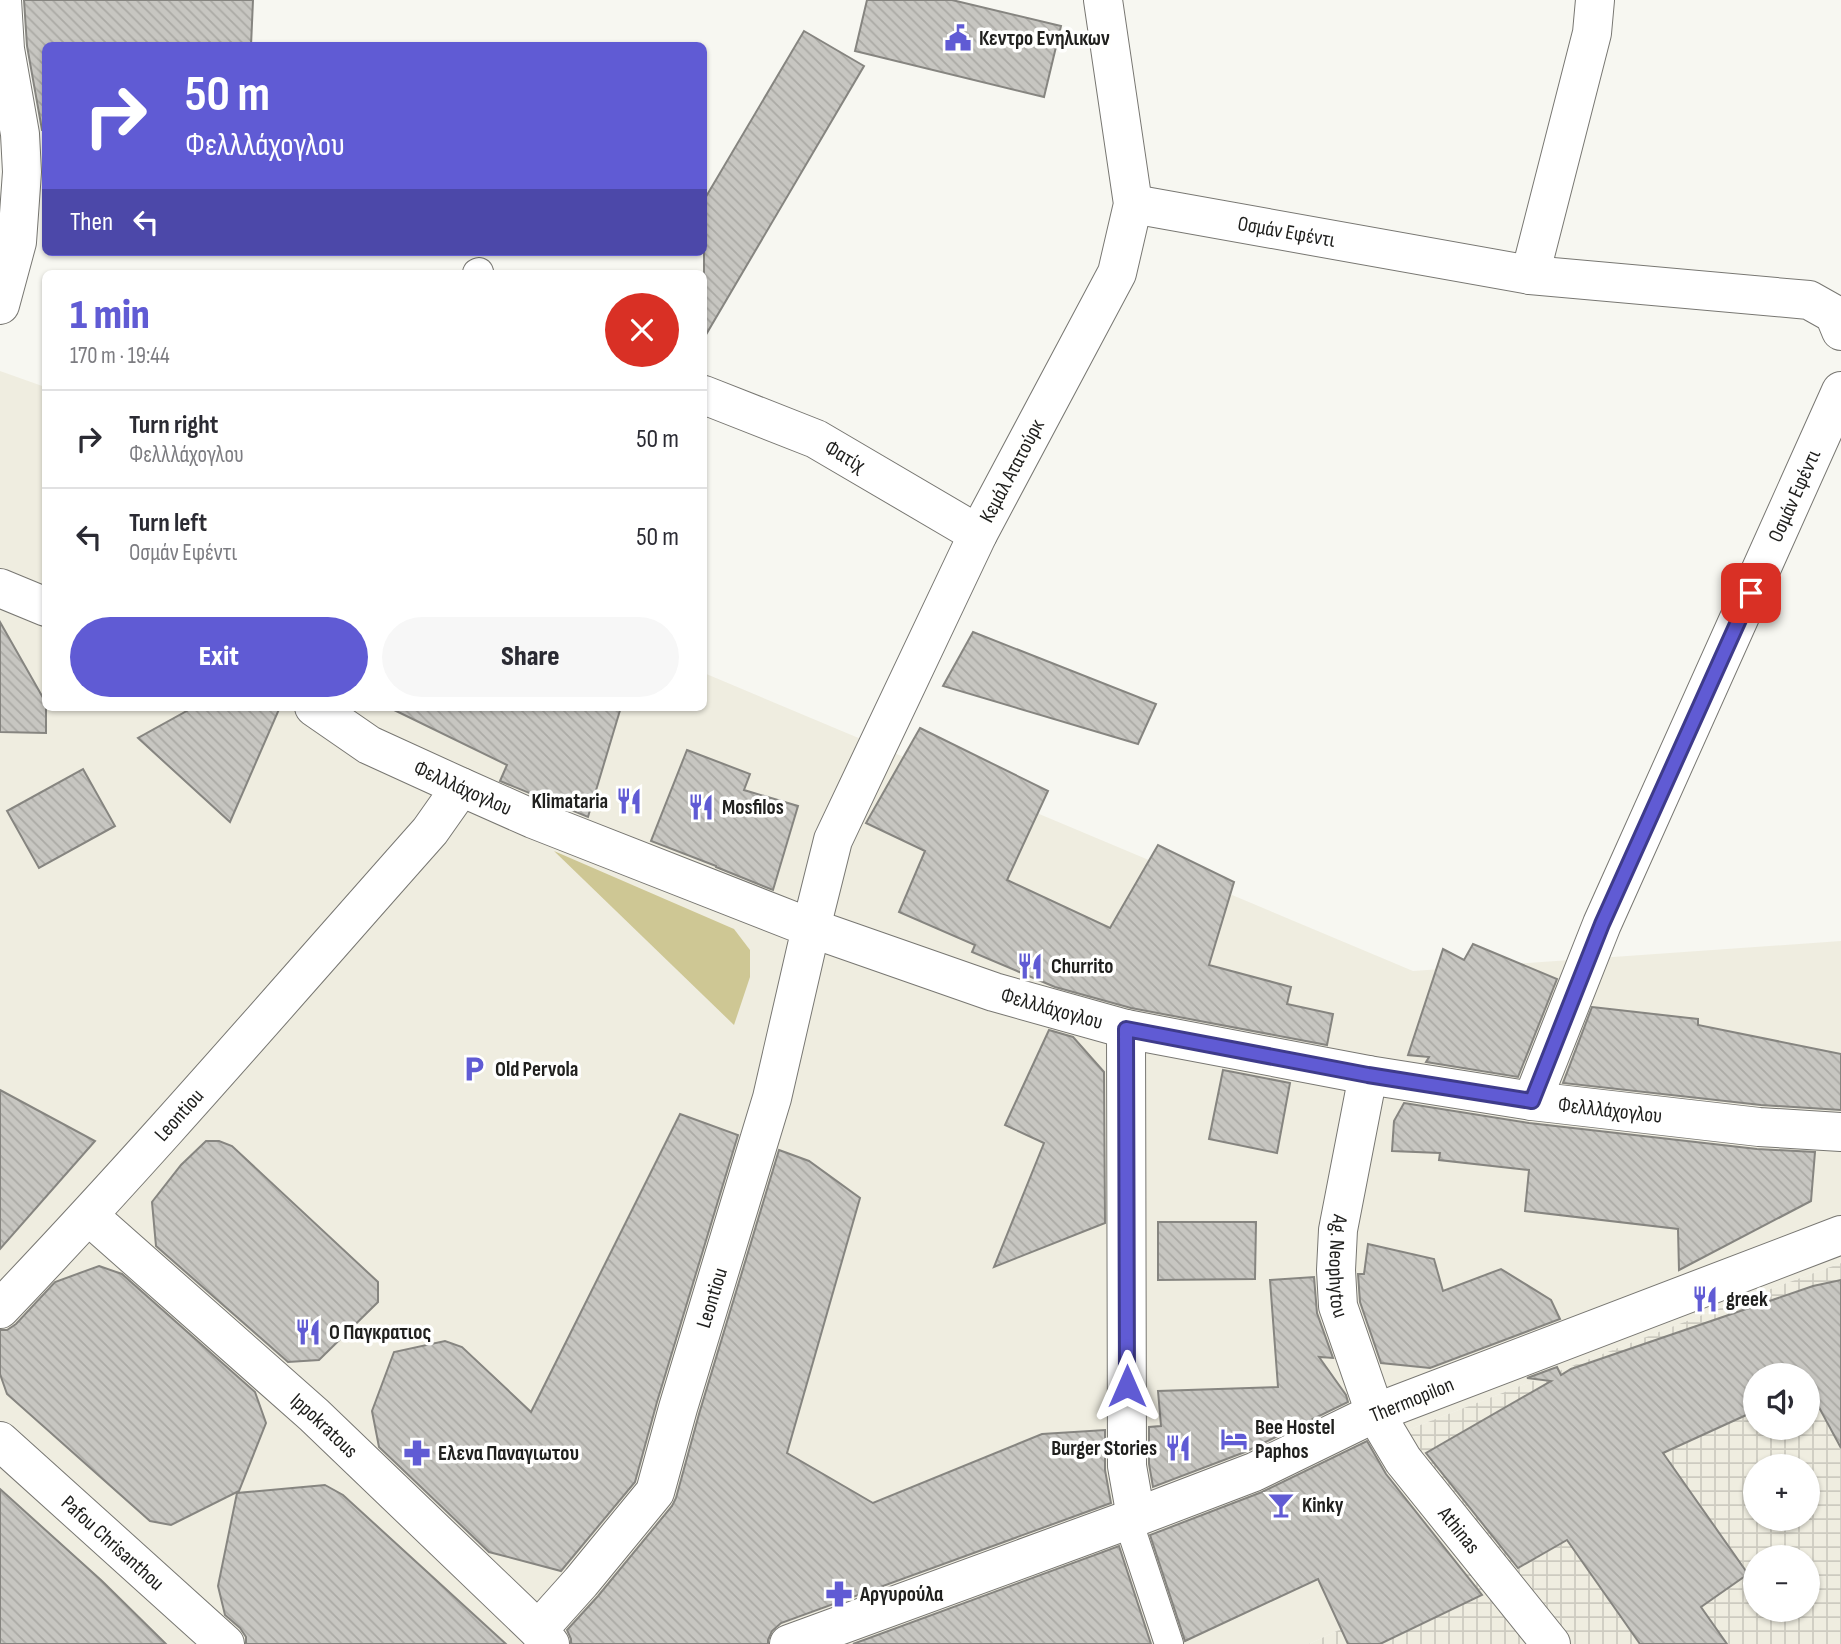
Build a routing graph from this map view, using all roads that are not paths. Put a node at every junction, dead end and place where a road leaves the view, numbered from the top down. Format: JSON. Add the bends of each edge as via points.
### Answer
{"nodes":[{"id":1,"x":2,"y":0,"type":"edge"},
{"id":2,"x":1103,"y":0,"type":"edge"},
{"id":3,"x":1595,"y":0,"type":"edge"},
{"id":4,"x":11,"y":169,"type":"edge"},
{"id":5,"x":1133,"y":204,"type":"junction"},
{"id":6,"x":1530,"y":275,"type":"junction"},
{"id":7,"x":0,"y":305,"type":"edge"},
{"id":8,"x":1838,"y":322,"type":"edge"},
{"id":9,"x":1841,"y":391,"type":"edge"},
{"id":10,"x":707,"y":396,"type":"edge"},
{"id":11,"x":978,"y":534,"type":"junction"},
{"id":12,"x":0,"y":588,"type":"edge"},
{"id":13,"x":42,"y":605,"type":"edge"},
{"id":14,"x":320,"y":711,"type":"edge"},
{"id":15,"x":461,"y":787,"type":"junction"},
{"id":16,"x":811,"y":928,"type":"junction"},
{"id":17,"x":1126,"y":1029,"type":"junction"},
{"id":18,"x":1368,"y":1075,"type":"junction"},
{"id":19,"x":1532,"y":1101,"type":"junction"},
{"id":20,"x":1841,"y":1132,"type":"edge"},
{"id":21,"x":89,"y":1216,"type":"junction"},
{"id":22,"x":1839,"y":1241,"type":"edge"},
{"id":23,"x":0,"y":1309,"type":"edge"},
{"id":24,"x":1375,"y":1413,"type":"junction"},
{"id":25,"x":0,"y":1441,"type":"edge"},
{"id":26,"x":1132,"y":1519,"type":"junction"},
{"id":27,"x":544,"y":1637,"type":"edge"},
{"id":28,"x":225,"y":1644,"type":"edge"},
{"id":29,"x":789,"y":1644,"type":"edge"},
{"id":30,"x":1170,"y":1644,"type":"edge"},
{"id":31,"x":1551,"y":1644,"type":"edge"}],
"edges":[{"from":1,"to":4,"type":"street","via":[[5,49],[20,134]]},
{"from":2,"to":5,"type":"street","name":"Κεμάλ Ατατούρκ"},
{"from":3,"to":6,"type":"street","via":[[1592,33]]},
{"from":4,"to":7,"type":"street","via":[[17,242]]},
{"from":5,"to":6,"type":"street","name":"Οσμάν Εφέντι"},
{"from":5,"to":11,"type":"street","name":"Κεμάλ Ατατούρκ","via":[[1117,273]]},
{"from":6,"to":8,"type":"street","name":"Οσμάν Εφέντι","via":[[1810,300]]},
{"from":9,"to":19,"type":"street","name":"Οσμάν Εφέντι","via":[[1602,924]]},
{"from":10,"to":11,"type":"street","name":"Φατίχ","via":[[816,439]]},
{"from":11,"to":16,"type":"street","name":"Κεμάλ Ατατούρκ","via":[[833,840]]},
{"from":12,"to":13,"type":"street"},
{"from":14,"to":15,"type":"street","name":"Φελλλάχογλου","via":[[369,745]]},
{"from":15,"to":16,"type":"street","name":"Φελλλάχογλου"},
{"from":15,"to":21,"type":"street","name":"Leontiou","via":[[430,831]]},
{"from":16,"to":17,"type":"street","name":"Φελλλάχογλου","via":[[994,992]]},
{"from":16,"to":27,"type":"street","name":"Leontiou","via":[[772,1098],[655,1492],[581,1582]]},
{"from":17,"to":18,"type":"street","name":"Φελλλάχογλου"},
{"from":17,"to":26,"type":"street"},
{"from":18,"to":19,"type":"street","name":"Φελλλάχογλου"},
{"from":18,"to":24,"type":"street","name":"Ag. Neophytou","via":[[1338,1230],[1335,1270],[1338,1306]]},
{"from":19,"to":20,"type":"street","name":"Φελλλάχογλου"},
{"from":21,"to":23,"type":"street","name":"Leontiou"},
{"from":21,"to":27,"type":"street","name":"Ippokratous","via":[[314,1415]]},
{"from":22,"to":24,"type":"street","name":"Thermopilon"},
{"from":24,"to":26,"type":"street","name":"Thermopilon","via":[[1254,1472]]},
{"from":24,"to":31,"type":"street","name":"Athinas","via":[[1403,1460]]},
{"from":25,"to":28,"type":"street","name":"Pafou Chrisanthou"},
{"from":26,"to":29,"type":"street","name":"Thermopilon"},
{"from":26,"to":30,"type":"lane"}]}
